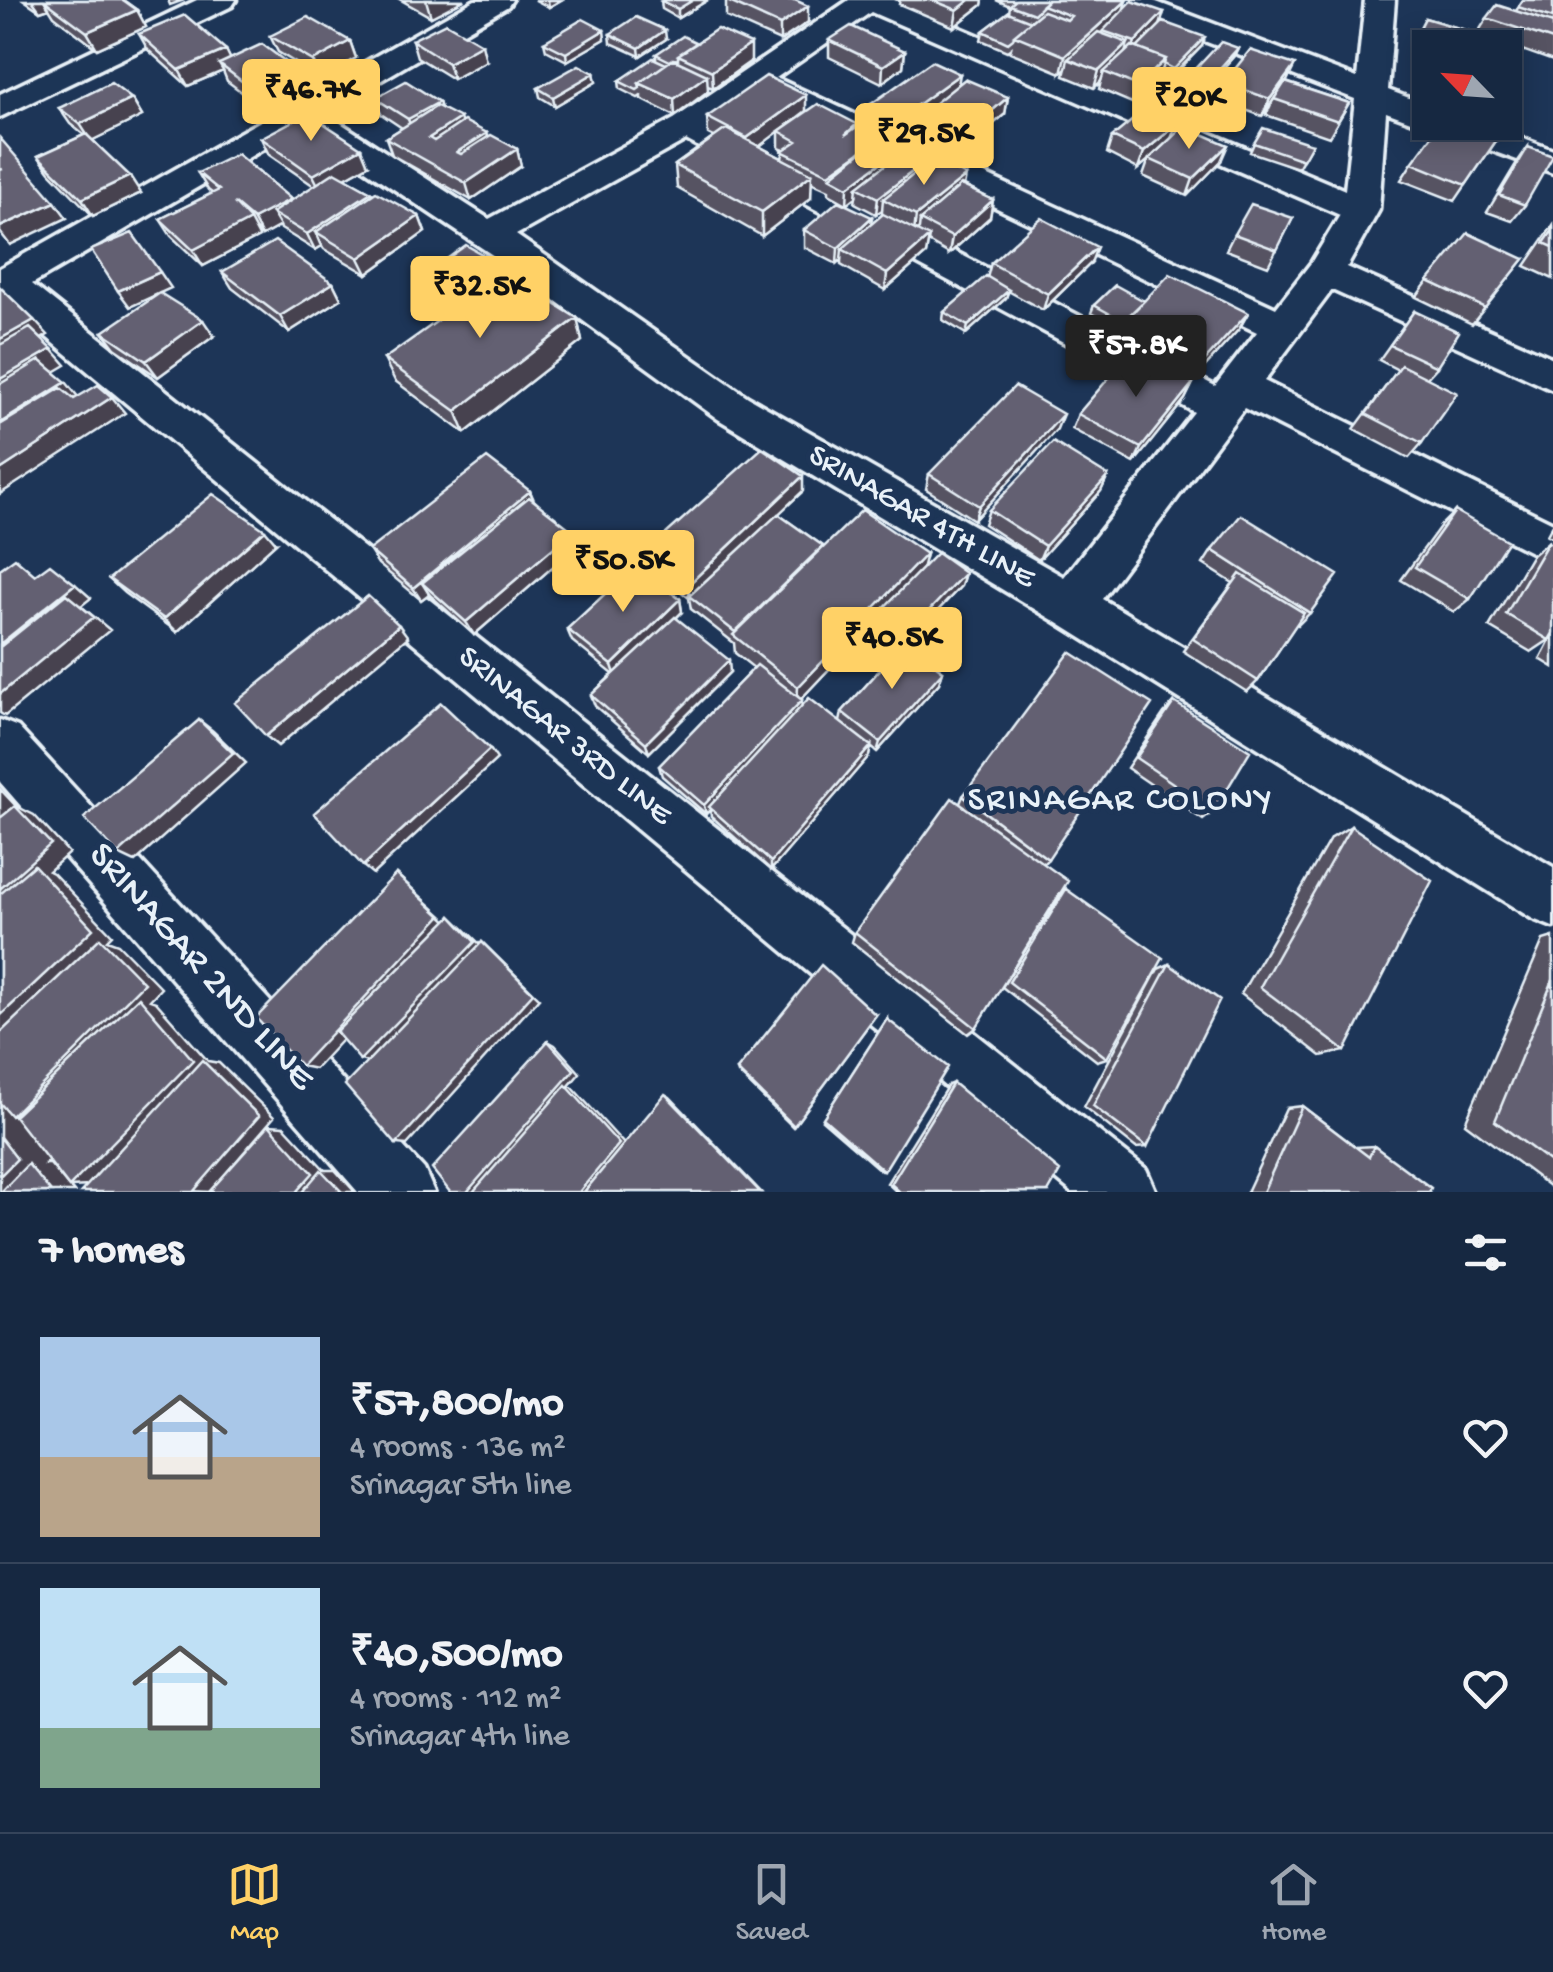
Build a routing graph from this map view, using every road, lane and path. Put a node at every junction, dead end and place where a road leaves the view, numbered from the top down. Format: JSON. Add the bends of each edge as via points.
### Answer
{"nodes":[{"id":1,"x":221,"y":0,"type":"edge"},
{"id":2,"x":496,"y":0,"type":"edge"},
{"id":3,"x":869,"y":0,"type":"edge"},
{"id":4,"x":1124,"y":0,"type":"edge"},
{"id":5,"x":1380,"y":0,"type":"edge"},
{"id":6,"x":752,"y":79,"type":"junction"},
{"id":7,"x":1370,"y":94,"type":"junction"},
{"id":8,"x":0,"y":108,"type":"edge"},
{"id":9,"x":1412,"y":110,"type":"edge"},
{"id":10,"x":304,"y":114,"type":"junction"},
{"id":11,"x":686,"y":126,"type":"junction"},
{"id":12,"x":1494,"y":140,"type":"edge"},
{"id":13,"x":1553,"y":162,"type":"edge"},
{"id":14,"x":1361,"y":210,"type":"junction"},
{"id":15,"x":488,"y":235,"type":"junction"},
{"id":16,"x":1325,"y":272,"type":"junction"},
{"id":17,"x":3,"y":284,"type":"edge"},
{"id":18,"x":1282,"y":328,"type":"junction"},
{"id":19,"x":1553,"y":375,"type":"edge"},
{"id":20,"x":1231,"y":398,"type":"junction"},
{"id":21,"x":1553,"y":544,"type":"edge"},
{"id":22,"x":1070,"y":605,"type":"junction"},
{"id":23,"x":0,"y":744,"type":"edge"},
{"id":24,"x":1553,"y":899,"type":"edge"},
{"id":25,"x":400,"y":1192,"type":"edge"},
{"id":26,"x":1123,"y":1192,"type":"edge"}],
"edges":[{"from":1,"to":8,"type":"street"},
{"from":2,"to":10,"type":"street"},
{"from":3,"to":6,"type":"street"},
{"from":3,"to":14,"type":"street"},
{"from":4,"to":7,"type":"street"},
{"from":5,"to":7,"type":"street"},
{"from":6,"to":11,"type":"street"},
{"from":6,"to":18,"type":"street"},
{"from":7,"to":9,"type":"street"},
{"from":7,"to":14,"type":"street"},
{"from":10,"to":15,"type":"street","name":"SRINAGAR 4TH LINE"},
{"from":10,"to":17,"type":"street"},
{"from":11,"to":15,"type":"street"},
{"from":11,"to":20,"type":"street"},
{"from":12,"to":13,"type":"street"},
{"from":14,"to":16,"type":"street"},
{"from":15,"to":22,"type":"street","name":"SRINAGAR 4TH LINE","via":[[733,408]]},
{"from":16,"to":18,"type":"street"},
{"from":16,"to":19,"type":"street"},
{"from":17,"to":26,"type":"street","name":"SRINAGAR 3RD LINE"},
{"from":18,"to":20,"type":"street"},
{"from":20,"to":21,"type":"street"},
{"from":20,"to":22,"type":"street"},
{"from":22,"to":24,"type":"street","name":"SRINAGAR 4TH LINE"},
{"from":23,"to":25,"type":"street","name":"SRINAGAR 2ND LINE"}]}
